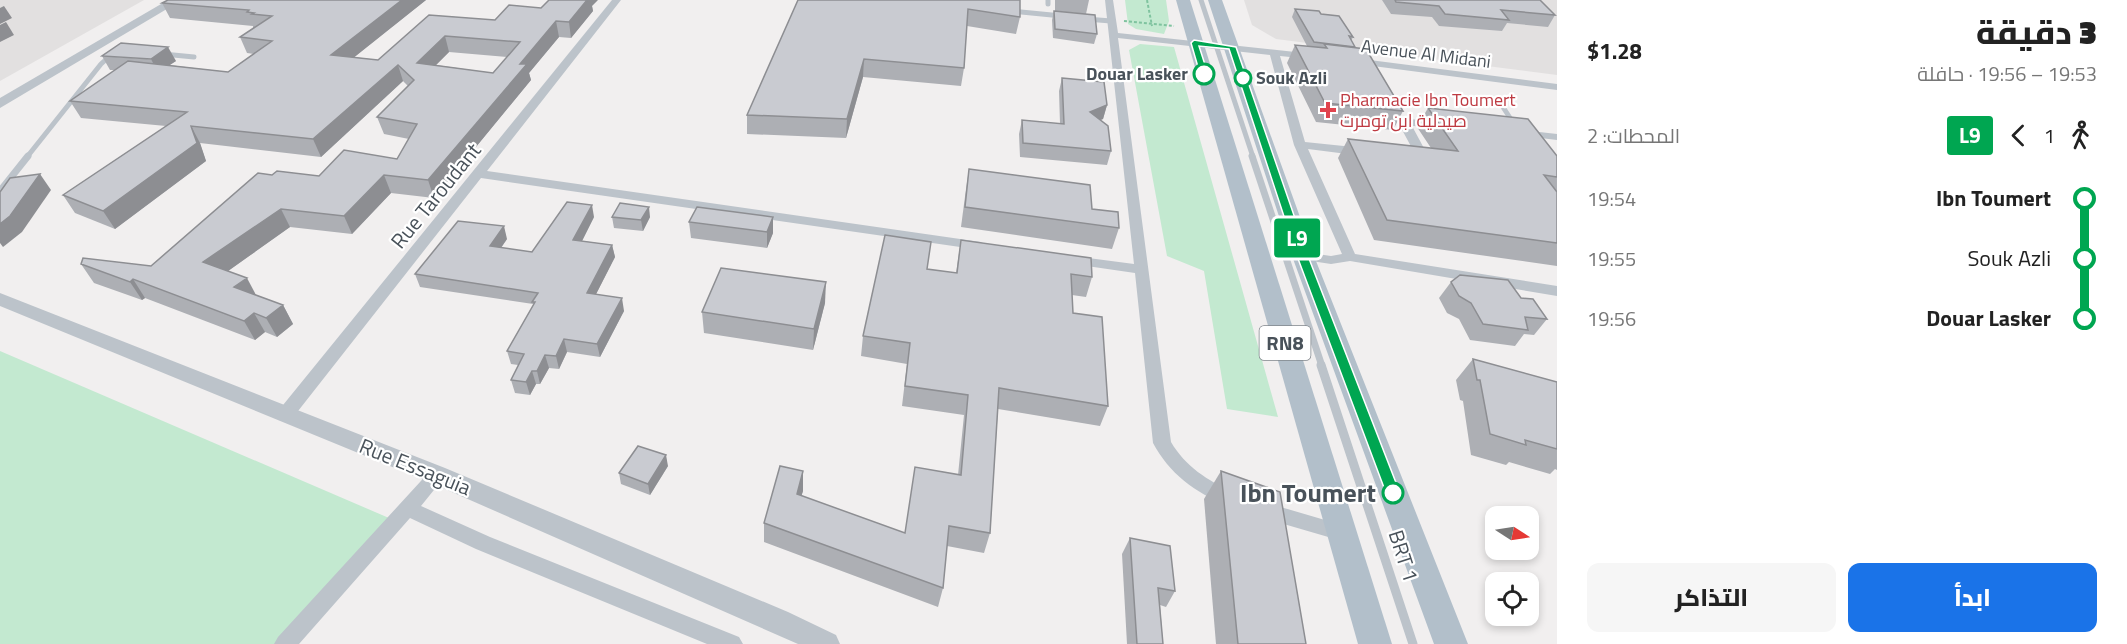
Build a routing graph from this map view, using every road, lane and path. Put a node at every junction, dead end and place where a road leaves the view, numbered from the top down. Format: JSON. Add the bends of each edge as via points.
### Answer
{"nodes":[{"id":1,"x":159,"y":0,"type":"edge"},
{"id":2,"x":176,"y":0,"type":"edge"},
{"id":3,"x":617,"y":0,"type":"edge"},
{"id":4,"x":1108,"y":0,"type":"edge"},
{"id":5,"x":1147,"y":0,"type":"edge"},
{"id":6,"x":1183,"y":0,"type":"edge"},
{"id":7,"x":1201,"y":0,"type":"edge"},
{"id":8,"x":1215,"y":0,"type":"edge"},
{"id":9,"x":1005,"y":11,"type":"edge"},
{"id":10,"x":1064,"y":16,"type":"edge"},
{"id":11,"x":1076,"y":18,"type":"edge"},
{"id":12,"x":1152,"y":24,"type":"junction"},
{"id":13,"x":1112,"y":25,"type":"junction"},
{"id":14,"x":1174,"y":26,"type":"dead end"},
{"id":15,"x":98,"y":35,"type":"junction"},
{"id":16,"x":114,"y":37,"type":"junction"},
{"id":17,"x":1153,"y":39,"type":"junction"},
{"id":18,"x":1214,"y":45,"type":"junction"},
{"id":19,"x":1274,"y":52,"type":"junction"},
{"id":20,"x":118,"y":53,"type":"edge"},
{"id":21,"x":161,"y":54,"type":"edge"},
{"id":22,"x":194,"y":57,"type":"dead end"},
{"id":23,"x":1323,"y":57,"type":"edge"},
{"id":24,"x":1347,"y":60,"type":"edge"},
{"id":25,"x":1557,"y":87,"type":"edge"},
{"id":26,"x":0,"y":92,"type":"edge"},
{"id":27,"x":1499,"y":101,"type":"dead end"},
{"id":28,"x":0,"y":104,"type":"edge"},
{"id":29,"x":1455,"y":126,"type":"edge"},
{"id":30,"x":1514,"y":132,"type":"joint"},
{"id":31,"x":1557,"y":137,"type":"edge"},
{"id":32,"x":1300,"y":145,"type":"junction"},
{"id":33,"x":1378,"y":153,"type":"edge"},
{"id":34,"x":1397,"y":155,"type":"edge"},
{"id":35,"x":479,"y":174,"type":"junction"},
{"id":36,"x":0,"y":191,"type":"edge"},
{"id":37,"x":1000,"y":249,"type":"edge"},
{"id":38,"x":1303,"y":256,"type":"junction"},
{"id":39,"x":1350,"y":257,"type":"junction"},
{"id":40,"x":1059,"y":258,"type":"edge"},
{"id":41,"x":1142,"y":270,"type":"junction"},
{"id":42,"x":1557,"y":291,"type":"edge"},
{"id":43,"x":0,"y":299,"type":"edge"},
{"id":44,"x":285,"y":415,"type":"junction"},
{"id":45,"x":437,"y":475,"type":"junction"},
{"id":46,"x":1237,"y":501,"type":"edge"},
{"id":47,"x":1257,"y":508,"type":"edge"},
{"id":48,"x":409,"y":509,"type":"junction"},
{"id":49,"x":1342,"y":533,"type":"junction"},
{"id":50,"x":285,"y":644,"type":"edge"},
{"id":51,"x":732,"y":644,"type":"edge"},
{"id":52,"x":826,"y":644,"type":"edge"},
{"id":53,"x":1375,"y":644,"type":"edge"},
{"id":54,"x":1413,"y":644,"type":"edge"},
{"id":55,"x":1451,"y":644,"type":"edge"}],
"edges":[{"from":1,"to":15,"type":"street"},
{"from":2,"to":16,"type":"street"},
{"from":3,"to":35,"type":"street","name":"Rue Taroudant"},
{"from":4,"to":13,"type":"street"},
{"from":5,"to":12,"type":"path"},
{"from":6,"to":18,"type":"main road","number":"RN8"},
{"from":7,"to":18,"type":"lane","name":"BRT 1"},
{"from":8,"to":18,"type":"main road","number":"RN8"},
{"from":9,"to":10,"type":"lane"},
{"from":11,"to":13,"type":"lane"},
{"from":12,"to":13,"type":"path"},
{"from":12,"to":14,"type":"path"},
{"from":12,"to":17,"type":"path"},
{"from":13,"to":17,"type":"street"},
{"from":13,"to":41,"type":"street"},
{"from":15,"to":16,"type":"street"},
{"from":15,"to":26,"type":"street"},
{"from":16,"to":28,"type":"street"},
{"from":17,"to":18,"type":"street"},
{"from":18,"to":19,"type":"street"},
{"from":18,"to":38,"type":"main road","number":"RN8"},
{"from":18,"to":49,"type":"main road","number":"RN8"},
{"from":18,"to":54,"type":"lane","name":"BRT 1"},
{"from":19,"to":23,"type":"street"},
{"from":19,"to":32,"type":"street"},
{"from":20,"to":36,"type":"lane","via":[[101,64]]},
{"from":21,"to":22,"type":"lane"},
{"from":24,"to":25,"type":"street","name":"Avenue Al Midani"},
{"from":27,"to":30,"type":"lane"},
{"from":29,"to":34,"type":"street","via":[[1406,122],[1420,154]]},
{"from":30,"to":31,"type":"street"},
{"from":32,"to":33,"type":"street"},
{"from":32,"to":39,"type":"street"},
{"from":35,"to":37,"type":"street"},
{"from":35,"to":44,"type":"street","name":"Rue Taroudant"},
{"from":38,"to":39,"type":"street","via":[[1331,260]]},
{"from":38,"to":55,"type":"main road","number":"RN8"},
{"from":39,"to":42,"type":"street"},
{"from":40,"to":41,"type":"street"},
{"from":41,"to":46,"type":"street","via":[[1162,443],[1182,471]]},
{"from":43,"to":44,"type":"street","name":"Rue Essaguia"},
{"from":44,"to":45,"type":"street","name":"Rue Essaguia"},
{"from":45,"to":48,"type":"street"},
{"from":45,"to":52,"type":"street","name":"Rue Essaguia"},
{"from":47,"to":49,"type":"street"},
{"from":48,"to":50,"type":"street"},
{"from":48,"to":51,"type":"street","name":"Rue Essaguia"},
{"from":49,"to":53,"type":"main road","number":"RN8"}]}
